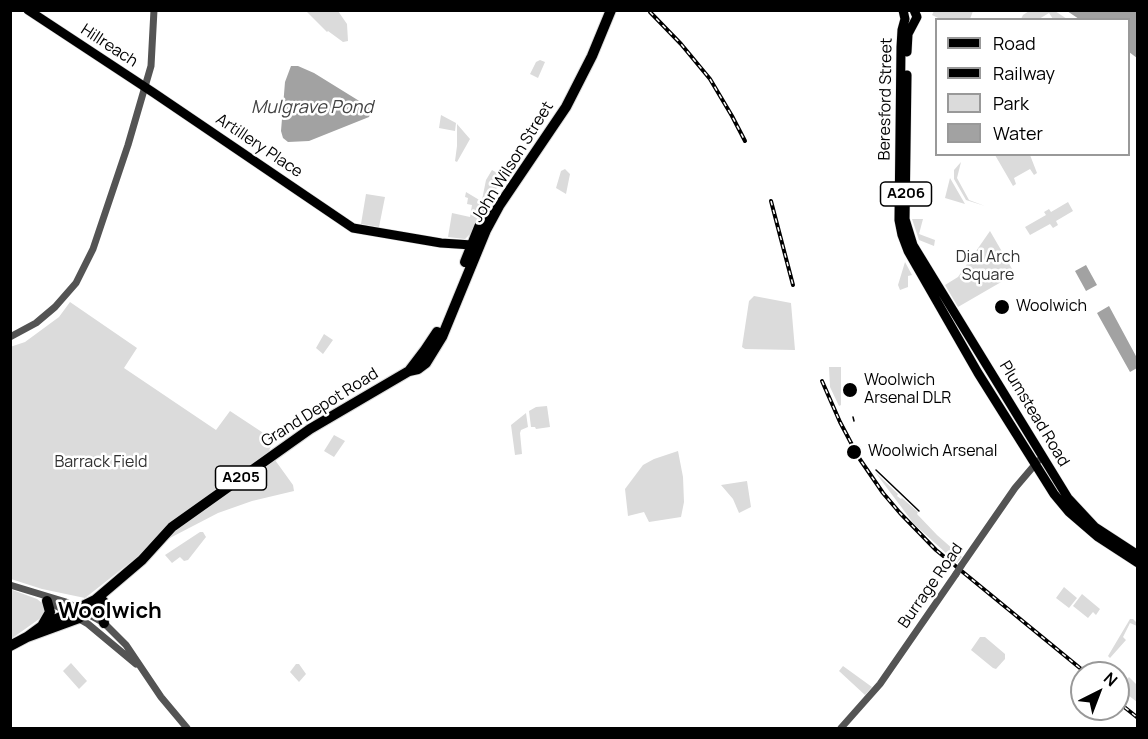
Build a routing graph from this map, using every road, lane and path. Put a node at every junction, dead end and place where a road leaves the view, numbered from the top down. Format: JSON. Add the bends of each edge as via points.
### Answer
{"nodes":[{"id":1,"x":28,"y":10,"type":"edge"},
{"id":2,"x":154,"y":10,"type":"edge"},
{"id":3,"x":604,"y":10,"type":"edge"},
{"id":4,"x":611,"y":10,"type":"edge"},
{"id":5,"x":911,"y":16,"type":"edge"},
{"id":6,"x":145,"y":87,"type":"junction"},
{"id":7,"x":904,"y":113,"type":"junction"},
{"id":8,"x":471,"y":248,"type":"junction"},
{"id":9,"x":928,"y":269,"type":"joint"},
{"id":10,"x":927,"y":282,"type":"joint"},
{"id":11,"x":10,"y":338,"type":"edge"},
{"id":12,"x":425,"y":350,"type":"joint"},
{"id":13,"x":426,"y":363,"type":"joint"},
{"id":14,"x":408,"y":370,"type":"junction"},
{"id":15,"x":1042,"y":457,"type":"junction"},
{"id":16,"x":1034,"y":464,"type":"junction"},
{"id":17,"x":160,"y":542,"type":"junction"},
{"id":18,"x":1137,"y":555,"type":"edge"},
{"id":19,"x":1137,"y":563,"type":"edge"},
{"id":20,"x":10,"y":585,"type":"edge"},
{"id":21,"x":35,"y":593,"type":"junction"},
{"id":22,"x":47,"y":601,"type":"junction"},
{"id":23,"x":103,"y":601,"type":"junction"},
{"id":24,"x":79,"y":613,"type":"junction"},
{"id":25,"x":104,"y":623,"type":"junction"},
{"id":26,"x":42,"y":626,"type":"junction"},
{"id":27,"x":27,"y":637,"type":"junction"},
{"id":28,"x":10,"y":646,"type":"edge"},
{"id":29,"x":138,"y":666,"type":"junction"},
{"id":30,"x":187,"y":729,"type":"edge"},
{"id":31,"x":841,"y":729,"type":"edge"}],
"edges":[{"from":1,"to":6,"type":"main road","name":"Hillreach"},
{"from":2,"to":6,"type":"street","via":[[153,56]]},
{"from":3,"to":8,"type":"highway","name":"John Wilson Street","number":"A205","via":[[567,90],[496,198]]},
{"from":4,"to":13,"type":"highway","name":"John Wilson Street","number":"A205","via":[[566,107],[486,230],[442,337]]},
{"from":5,"to":7,"type":"main road","name":"Beresford Street","number":"A206","via":[[902,30]]},
{"from":6,"to":8,"type":"main road","name":"Artillery Place","via":[[350,226]]},
{"from":6,"to":11,"type":"street","via":[[103,224],[82,273],[55,308]]},
{"from":7,"to":9,"type":"main road","name":"Beresford Street","number":"A206","via":[[905,219],[913,245]]},
{"from":7,"to":10,"type":"main road","name":"Beresford Street","number":"A206","via":[[899,220],[908,251]]},
{"from":8,"to":12,"type":"highway","name":"John Wilson Street","number":"A205","via":[[442,321]]},
{"from":9,"to":15,"type":"main road","name":"Plumstead Road","number":"A206"},
{"from":10,"to":16,"type":"main road","name":"Plumstead Road","number":"A206"},
{"from":12,"to":14,"type":"highway","name":"Grand Depot Road","number":"A205"},
{"from":13,"to":14,"type":"highway","name":"Grand Depot Road","number":"A205"},
{"from":14,"to":17,"type":"highway","name":"Grand Depot Road","number":"A205","via":[[310,429],[179,522]]},
{"from":15,"to":16,"type":"street","name":"Burrage Road"},
{"from":15,"to":18,"type":"main road","name":"Plumstead Road","number":"A206","via":[[1081,513]]},
{"from":16,"to":19,"type":"main road","name":"Plumstead Road","number":"A206","via":[[1069,512]]},
{"from":16,"to":31,"type":"street","name":"Burrage Road","bridge":true,"via":[[875,691]]},
{"from":17,"to":23,"type":"highway","number":"A205","via":[[146,563]]},
{"from":17,"to":24,"type":"highway","number":"A205"},
{"from":20,"to":21,"type":"street"},
{"from":21,"to":22,"type":"street"},
{"from":21,"to":24,"type":"street"},
{"from":22,"to":24,"type":"street"},
{"from":22,"to":26,"type":"highway","via":[[50,612]]},
{"from":23,"to":24,"type":"highway","number":"A205"},
{"from":23,"to":25,"type":"highway","via":[[100,609]]},
{"from":24,"to":25,"type":"street"},
{"from":24,"to":26,"type":"highway","number":"A205"},
{"from":24,"to":27,"type":"highway","number":"A205"},
{"from":24,"to":29,"type":"street"},
{"from":25,"to":29,"type":"street","via":[[126,645]]},
{"from":26,"to":27,"type":"highway","number":"A205"},
{"from":27,"to":28,"type":"highway","number":"A205"},
{"from":29,"to":30,"type":"street"}]}
